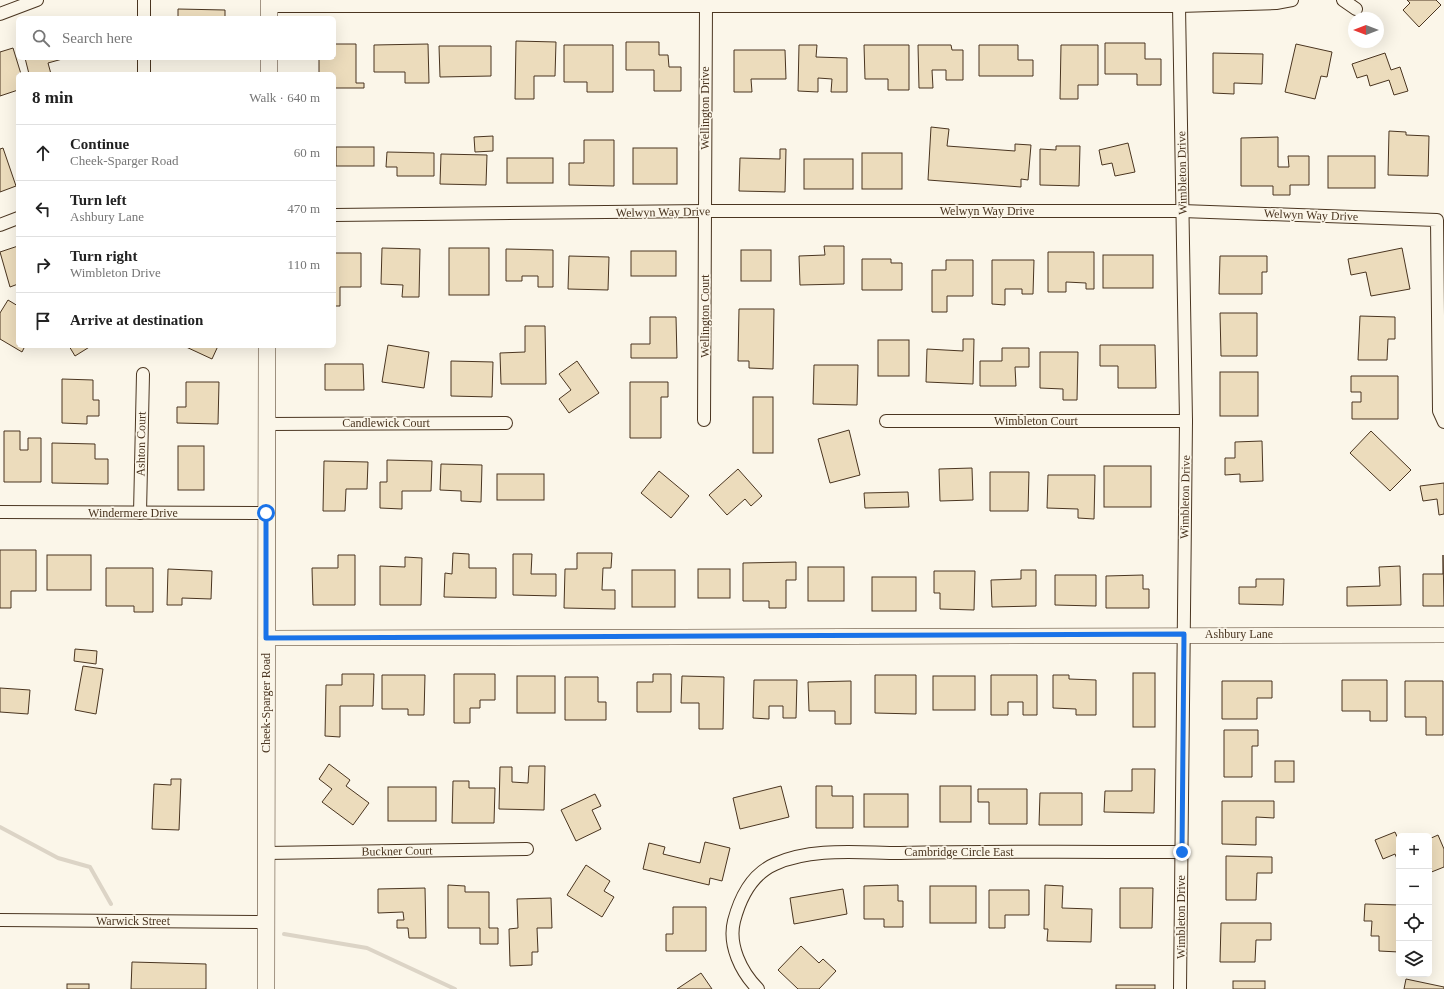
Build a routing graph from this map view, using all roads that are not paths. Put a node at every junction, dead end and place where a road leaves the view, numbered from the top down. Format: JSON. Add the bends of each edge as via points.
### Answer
{"nodes":[{"id":1,"x":37,"y":0,"type":"edge"},
{"id":2,"x":144,"y":0,"type":"edge"},
{"id":3,"x":1292,"y":0,"type":"edge"},
{"id":4,"x":1344,"y":0,"type":"edge"},
{"id":5,"x":706,"y":6,"type":"junction"},
{"id":6,"x":1179,"y":6,"type":"junction"},
{"id":7,"x":269,"y":8,"type":"edge"},
{"id":8,"x":1356,"y":9,"type":"dead end"},
{"id":9,"x":0,"y":14,"type":"edge"},
{"id":10,"x":144,"y":16,"type":"edge"},
{"id":11,"x":144,"y":60,"type":"edge"},
{"id":12,"x":269,"y":60,"type":"edge"},
{"id":13,"x":144,"y":72,"type":"edge"},
{"id":14,"x":269,"y":72,"type":"edge"},
{"id":15,"x":1182,"y":210,"type":"junction"},
{"id":16,"x":705,"y":211,"type":"junction"},
{"id":17,"x":336,"y":215,"type":"edge"},
{"id":18,"x":16,"y":219,"type":"edge"},
{"id":19,"x":0,"y":225,"type":"edge"},
{"id":20,"x":267,"y":348,"type":"edge"},
{"id":21,"x":143,"y":374,"type":"dead end"},
{"id":22,"x":704,"y":420,"type":"dead end"},
{"id":23,"x":886,"y":422,"type":"dead end"},
{"id":24,"x":1186,"y":422,"type":"junction"},
{"id":25,"x":1444,"y":422,"type":"edge"},
{"id":26,"x":506,"y":423,"type":"dead end"},
{"id":27,"x":267,"y":424,"type":"junction"},
{"id":28,"x":0,"y":512,"type":"edge"},
{"id":29,"x":140,"y":513,"type":"junction"},
{"id":30,"x":266,"y":513,"type":"junction"},
{"id":31,"x":1184,"y":634,"type":"junction"},
{"id":32,"x":1444,"y":635,"type":"edge"},
{"id":33,"x":266,"y":638,"type":"junction"},
{"id":34,"x":528,"y":849,"type":"dead end"},
{"id":35,"x":266,"y":852,"type":"junction"},
{"id":36,"x":1182,"y":852,"type":"junction"},
{"id":37,"x":0,"y":920,"type":"edge"},
{"id":38,"x":266,"y":922,"type":"junction"},
{"id":39,"x":266,"y":989,"type":"edge"},
{"id":40,"x":758,"y":989,"type":"edge"},
{"id":41,"x":1180,"y":989,"type":"edge"}],
"edges":[{"from":1,"to":9,"type":"street"},
{"from":2,"to":10,"type":"street"},
{"from":3,"to":6,"type":"street","via":[[1276,3]]},
{"from":4,"to":8,"type":"street"},
{"from":5,"to":6,"type":"street"},
{"from":5,"to":7,"type":"street"},
{"from":5,"to":16,"type":"street","name":"Wellington Drive"},
{"from":6,"to":15,"type":"street","name":"Wimbleton Drive"},
{"from":11,"to":13,"type":"street"},
{"from":12,"to":14,"type":"main road"},
{"from":15,"to":16,"type":"street","name":"Welwyn Way Drive"},
{"from":15,"to":24,"type":"street","name":"Wimbleton Drive"},
{"from":15,"to":25,"type":"street","name":"Welwyn Way Drive","via":[[1437,220],[1439,411]]},
{"from":16,"to":17,"type":"street","name":"Welwyn Way Drive"},
{"from":16,"to":22,"type":"street","name":"Wellington Court"},
{"from":18,"to":19,"type":"street"},
{"from":20,"to":27,"type":"main road","name":"Cheek-Sparger Road"},
{"from":21,"to":29,"type":"street","name":"Ashton Court"},
{"from":23,"to":24,"type":"street","name":"Wimbleton Court"},
{"from":24,"to":31,"type":"street","name":"Wimbleton Drive"},
{"from":26,"to":27,"type":"street","name":"Candlewick Court"},
{"from":27,"to":30,"type":"main road","name":"Cheek-Sparger Road"},
{"from":28,"to":29,"type":"street","name":"Windermere Drive"},
{"from":29,"to":30,"type":"street","name":"Windermere Drive"},
{"from":30,"to":33,"type":"main road","name":"Cheek-Sparger Road"},
{"from":31,"to":32,"type":"street","name":"Ashbury Lane"},
{"from":31,"to":33,"type":"street","name":"Ashbury Lane"},
{"from":31,"to":36,"type":"street","name":"Wimbleton Drive"},
{"from":33,"to":35,"type":"main road","name":"Cheek-Sparger Road"},
{"from":34,"to":35,"type":"street","name":"Buckner Court"},
{"from":35,"to":38,"type":"main road","name":"Cheek-Sparger Road"},
{"from":36,"to":40,"type":"street","name":"Cambridge Circle East","via":[[797,856],[774,864],[760,874],[748,887],[737,909],[733,925],[733,942],[741,966]]},
{"from":36,"to":41,"type":"street","name":"Wimbleton Drive"},
{"from":37,"to":38,"type":"street","name":"Warwick Street"},
{"from":38,"to":39,"type":"main road","name":"Cheek-Sparger Road"}]}
